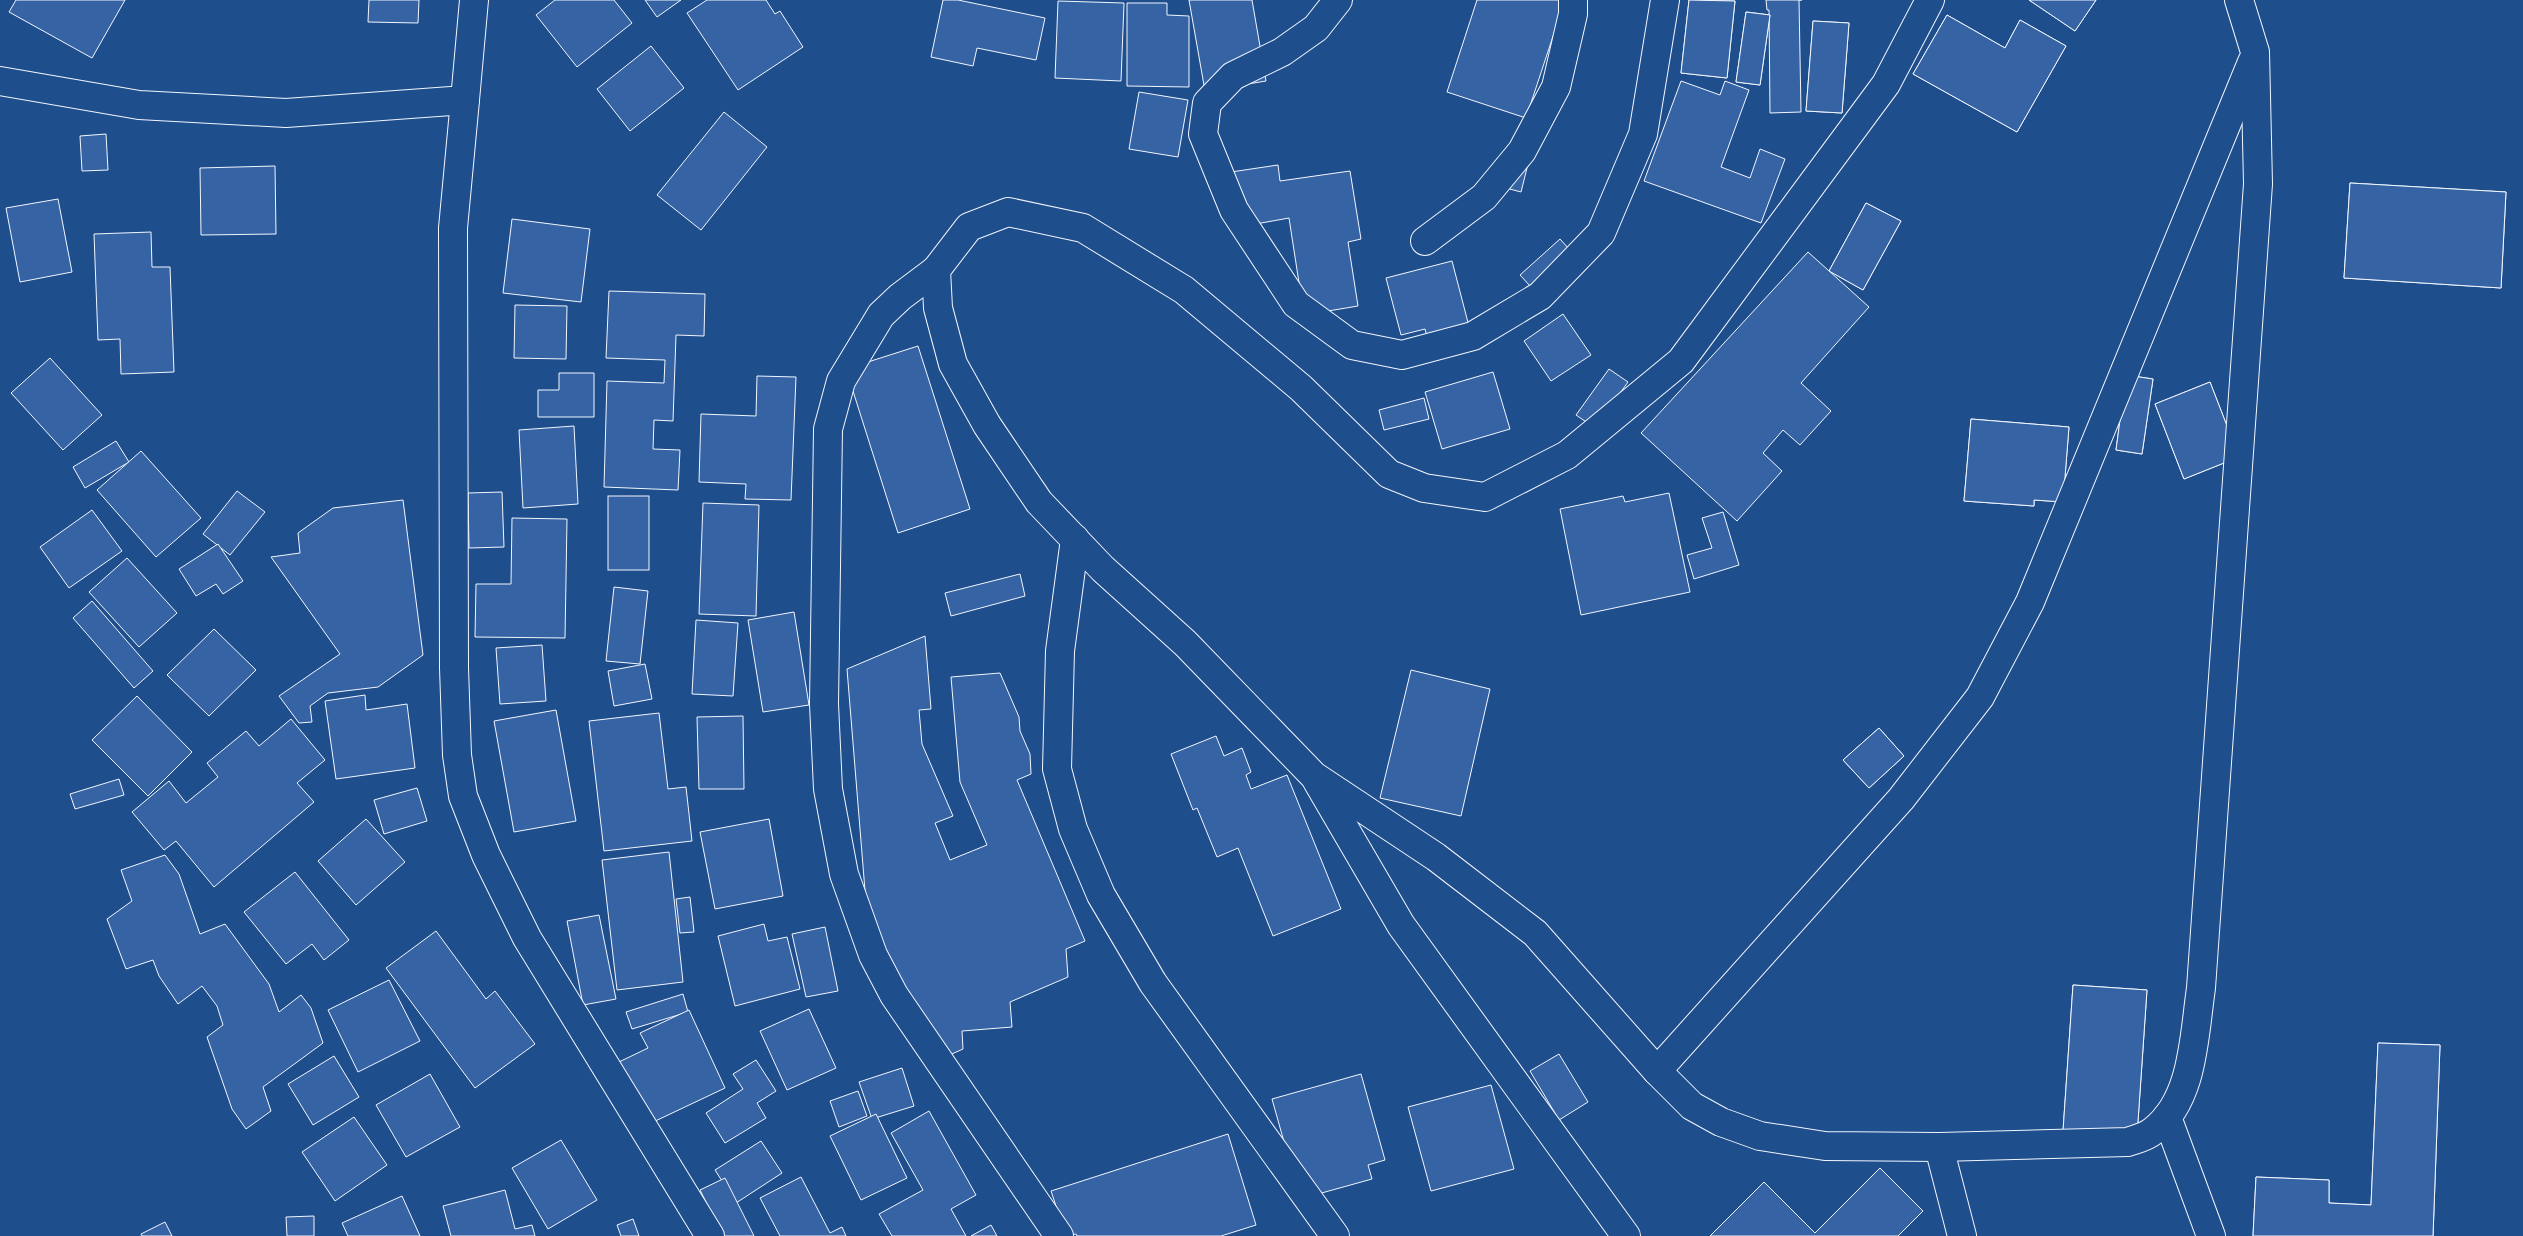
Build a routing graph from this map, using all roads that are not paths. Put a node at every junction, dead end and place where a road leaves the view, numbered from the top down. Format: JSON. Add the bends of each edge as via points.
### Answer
{"nodes":[{"id":1,"x":474,"y":0,"type":"edge"},
{"id":2,"x":1338,"y":0,"type":"edge"},
{"id":3,"x":1573,"y":0,"type":"edge"},
{"id":4,"x":1665,"y":0,"type":"edge"},
{"id":5,"x":1930,"y":0,"type":"edge"},
{"id":6,"x":2239,"y":0,"type":"edge"},
{"id":7,"x":2256,"y":52,"type":"junction"},
{"id":8,"x":0,"y":81,"type":"edge"},
{"id":9,"x":465,"y":100,"type":"junction"},
{"id":10,"x":1425,"y":241,"type":"dead end"},
{"id":11,"x":936,"y":270,"type":"junction"},
{"id":12,"x":1075,"y":539,"type":"junction"},
{"id":13,"x":1314,"y":776,"type":"junction"},
{"id":14,"x":1657,"y":1071,"type":"junction"},
{"id":15,"x":2167,"y":1117,"type":"junction"},
{"id":16,"x":1938,"y":1147,"type":"junction"},
{"id":17,"x":710,"y":1236,"type":"edge"},
{"id":18,"x":1059,"y":1236,"type":"edge"},
{"id":19,"x":1335,"y":1236,"type":"edge"},
{"id":20,"x":1626,"y":1236,"type":"edge"},
{"id":21,"x":1962,"y":1236,"type":"edge"},
{"id":22,"x":2211,"y":1236,"type":"edge"}],
"edges":[{"from":1,"to":9,"type":"street"},
{"from":2,"to":4,"type":"street","via":[[1316,28],[1282,52],[1233,76],[1207,103],[1203,134],[1234,210],[1296,304],[1352,345],[1402,355],[1473,336],[1540,296],[1601,233],[1643,134]]},
{"from":3,"to":10,"type":"street","via":[[1573,14],[1556,87],[1522,151],[1484,197]]},
{"from":5,"to":11,"type":"street","via":[[1886,84],[1681,361],[1567,455],[1485,497],[1424,488],[1389,474],[1301,388],[1184,290],[1083,228],[1008,212],[969,227]]},
{"from":6,"to":7,"type":"street"},
{"from":7,"to":14,"type":"street","via":[[2030,602],[1980,697],[1901,800]]},
{"from":7,"to":15,"type":"street","via":[[2258,184],[2201,988],[2186,1080]]},
{"from":8,"to":9,"type":"street","via":[[138,105],[286,113]]},
{"from":9,"to":17,"type":"street","via":[[453,228],[454,668],[457,754],[463,796],[486,855],[526,938]]},
{"from":11,"to":12,"type":"street","via":[[938,308],[953,364],[987,425],[1040,502]]},
{"from":11,"to":18,"type":"street","via":[[881,315],[841,381],[828,430],[824,704],[828,788],[844,874],[873,955],[894,995]]},
{"from":12,"to":13,"type":"street","via":[[1103,569],[1185,643]]},
{"from":12,"to":19,"type":"street","via":[[1060,651],[1057,769],[1074,829],[1101,895],[1153,983]]},
{"from":13,"to":14,"type":"street","via":[[1436,858],[1535,933]]},
{"from":13,"to":20,"type":"street","via":[[1401,925]]},
{"from":14,"to":16,"type":"street","via":[[1692,1106],[1721,1122],[1760,1136],[1825,1146]]},
{"from":15,"to":16,"type":"street","via":[[2152,1133],[2128,1142]]},
{"from":15,"to":22,"type":"street"},
{"from":16,"to":21,"type":"street"}]}
